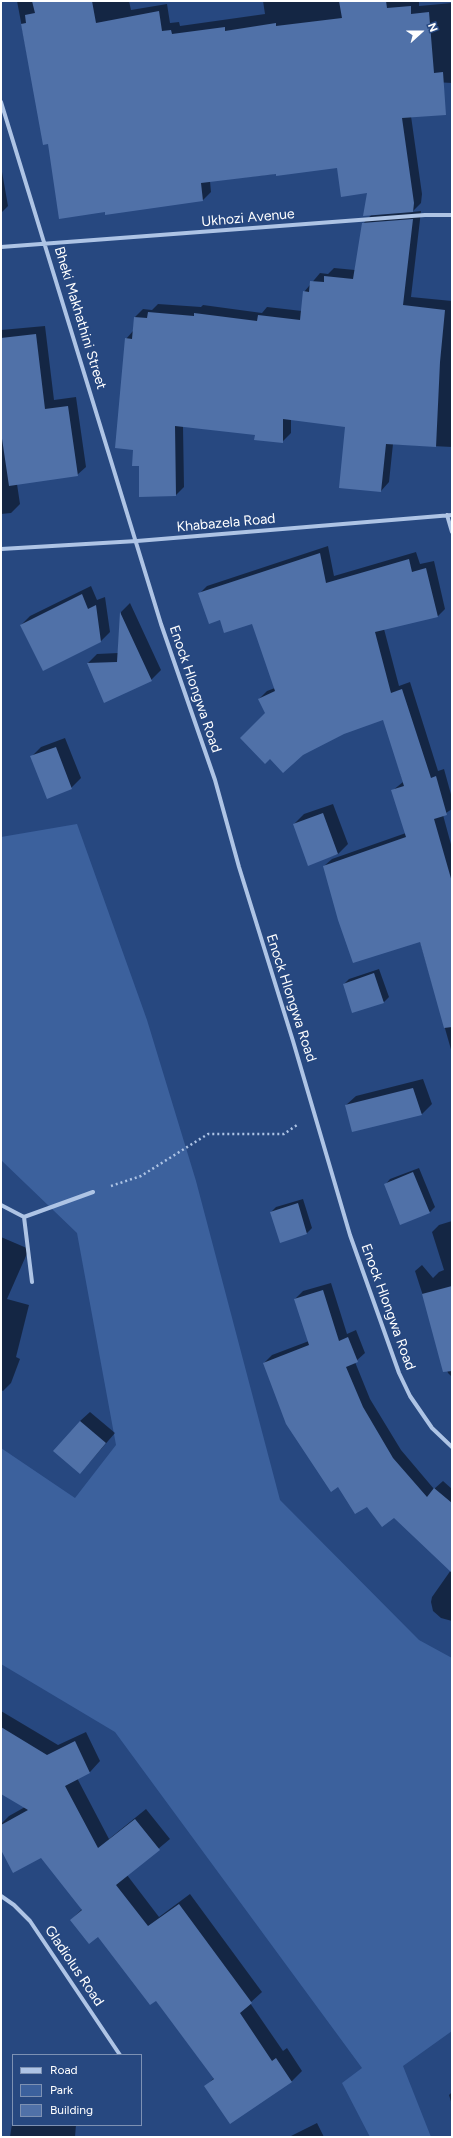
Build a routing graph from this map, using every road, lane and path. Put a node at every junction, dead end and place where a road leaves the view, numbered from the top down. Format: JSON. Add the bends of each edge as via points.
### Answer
{"nodes":[{"id":1,"x":1,"y":102,"type":"edge"},
{"id":2,"x":452,"y":215,"type":"edge"},
{"id":3,"x":46,"y":245,"type":"junction"},
{"id":4,"x":1,"y":247,"type":"edge"},
{"id":5,"x":450,"y":515,"type":"edge"},
{"id":6,"x":452,"y":532,"type":"edge"},
{"id":7,"x":137,"y":541,"type":"junction"},
{"id":8,"x":1,"y":549,"type":"edge"},
{"id":9,"x":314,"y":1113,"type":"junction"},
{"id":10,"x":93,"y":1192,"type":"joint"},
{"id":11,"x":1,"y":1205,"type":"edge"},
{"id":12,"x":24,"y":1217,"type":"junction"},
{"id":13,"x":32,"y":1282,"type":"dead end"},
{"id":14,"x":452,"y":1447,"type":"edge"},
{"id":15,"x":1,"y":1896,"type":"edge"},
{"id":16,"x":119,"y":2054,"type":"edge"}],
"edges":[{"from":1,"to":3,"type":"street","name":"Bheki Makhathini Street"},
{"from":2,"to":3,"type":"street","name":"Ukhozi Avenue"},
{"from":3,"to":4,"type":"street","name":"Ukhozi Avenue"},
{"from":3,"to":7,"type":"street","name":"Bheki Makhathini Street"},
{"from":5,"to":6,"type":"street"},
{"from":5,"to":7,"type":"street","name":"Khabazela Road"},
{"from":7,"to":8,"type":"street","name":"Khabazela Road"},
{"from":7,"to":9,"type":"street","name":"Enock Hlongwa Road","via":[[161,624],[214,780]]},
{"from":9,"to":10,"type":"path","via":[[284,1134],[208,1134],[141,1176]]},
{"from":9,"to":14,"type":"street","name":"Enock Hlongwa Road","via":[[350,1235],[400,1374],[410,1396],[432,1428]]},
{"from":10,"to":12,"type":"street"},
{"from":11,"to":12,"type":"street"},
{"from":12,"to":13,"type":"street"},
{"from":15,"to":16,"type":"street","name":"Gladiolus Road","via":[[30,1921]]}]}
